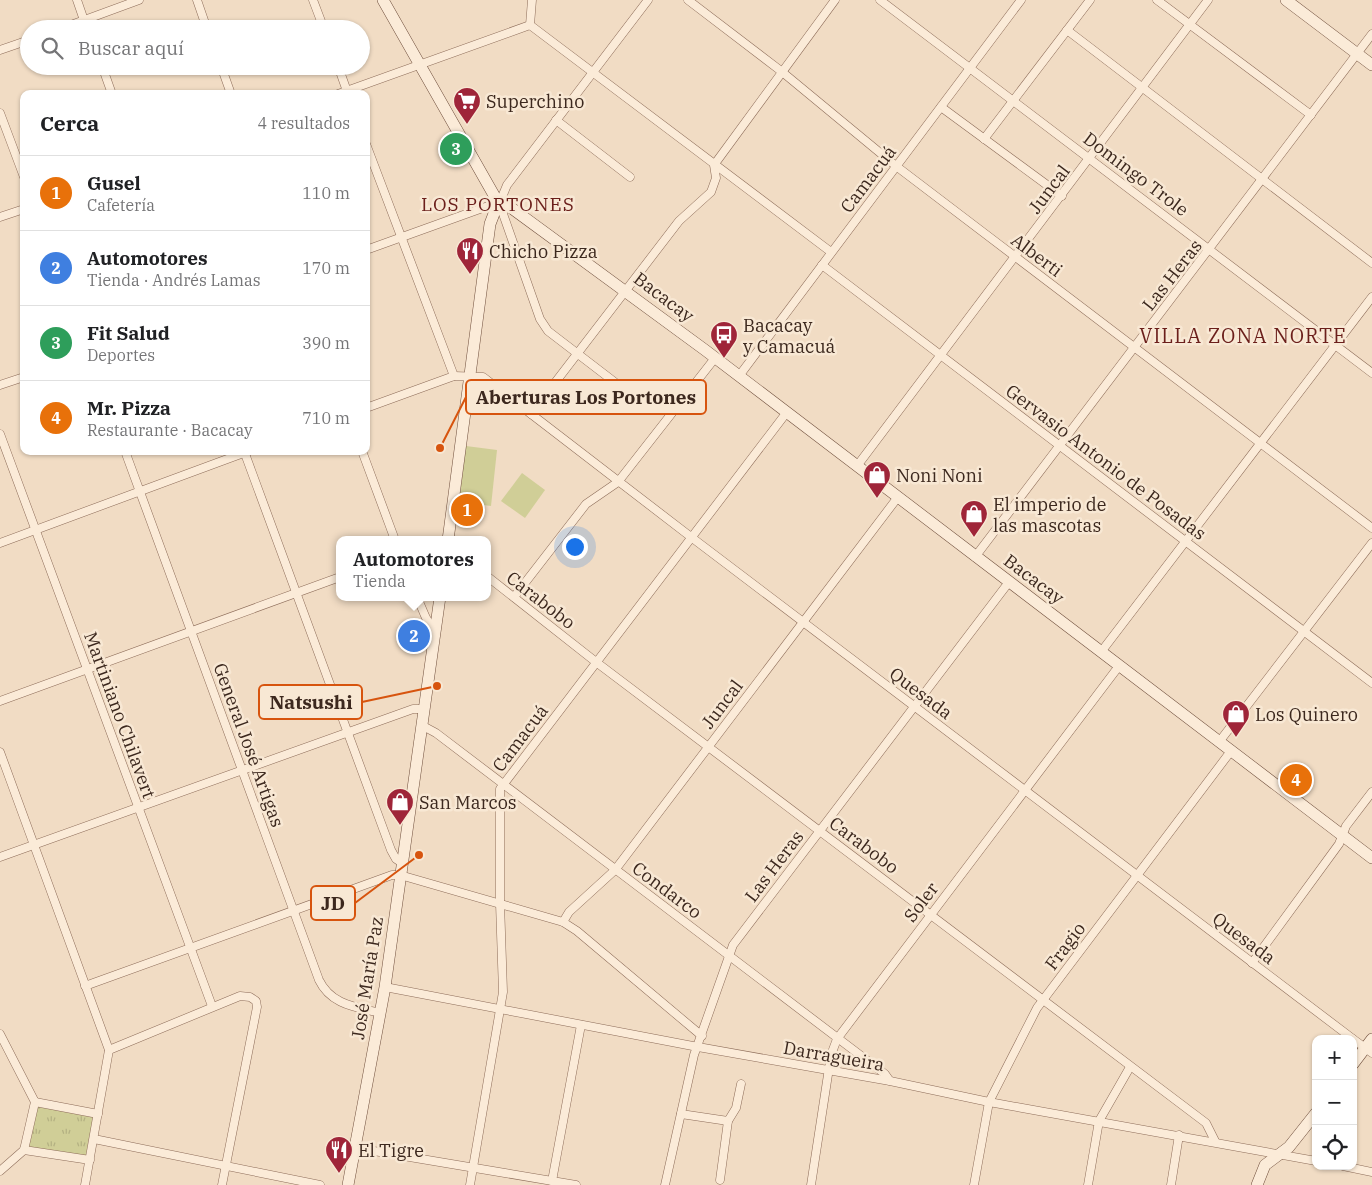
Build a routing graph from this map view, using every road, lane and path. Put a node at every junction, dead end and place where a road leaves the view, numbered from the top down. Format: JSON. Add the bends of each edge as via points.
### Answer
{"nodes":[{"id":1,"x":77,"y":0,"type":"edge"},
{"id":2,"x":139,"y":0,"type":"edge"},
{"id":3,"x":197,"y":0,"type":"edge"},
{"id":4,"x":314,"y":0,"type":"edge"},
{"id":5,"x":383,"y":0,"type":"edge"},
{"id":6,"x":532,"y":0,"type":"edge"},
{"id":7,"x":648,"y":0,"type":"edge"},
{"id":8,"x":688,"y":0,"type":"edge"},
{"id":9,"x":835,"y":0,"type":"edge"},
{"id":10,"x":880,"y":0,"type":"edge"},
{"id":11,"x":1022,"y":0,"type":"edge"},
{"id":12,"x":1157,"y":0,"type":"edge"},
{"id":13,"x":1208,"y":0,"type":"edge"},
{"id":14,"x":1286,"y":0,"type":"edge"},
{"id":15,"x":1086,"y":1,"type":"edge"},
{"id":16,"x":84,"y":20,"type":"joint"},
{"id":17,"x":204,"y":20,"type":"edge"},
{"id":18,"x":321,"y":20,"type":"edge"},
{"id":19,"x":530,"y":24,"type":"junction"},
{"id":20,"x":1190,"y":24,"type":"junction"},
{"id":21,"x":1067,"y":30,"type":"junction"},
{"id":22,"x":1372,"y":34,"type":"edge"},
{"id":23,"x":20,"y":43,"type":"edge"},
{"id":24,"x":0,"y":50,"type":"edge"},
{"id":25,"x":1357,"y":54,"type":"junction"},
{"id":26,"x":420,"y":63,"type":"junction"},
{"id":27,"x":1372,"y":65,"type":"edge"},
{"id":28,"x":970,"y":69,"type":"junction"},
{"id":29,"x":781,"y":71,"type":"junction"},
{"id":30,"x":592,"y":72,"type":"junction"},
{"id":31,"x":105,"y":75,"type":"edge"},
{"id":32,"x":224,"y":75,"type":"edge"},
{"id":33,"x":341,"y":75,"type":"edge"},
{"id":34,"x":1143,"y":87,"type":"junction"},
{"id":35,"x":111,"y":90,"type":"edge"},
{"id":36,"x":230,"y":90,"type":"edge"},
{"id":37,"x":346,"y":90,"type":"edge"},
{"id":38,"x":352,"y":90,"type":"edge"},
{"id":39,"x":1013,"y":101,"type":"junction"},
{"id":40,"x":941,"y":106,"type":"junction"},
{"id":41,"x":0,"y":112,"type":"edge"},
{"id":42,"x":1311,"y":115,"type":"junction"},
{"id":43,"x":556,"y":120,"type":"junction"},
{"id":44,"x":984,"y":139,"type":"junction"},
{"id":45,"x":370,"y":155,"type":"edge"},
{"id":46,"x":1090,"y":158,"type":"junction"},
{"id":47,"x":714,"y":165,"type":"junction"},
{"id":48,"x":20,"y":166,"type":"edge"},
{"id":49,"x":896,"y":166,"type":"junction"},
{"id":50,"x":630,"y":177,"type":"dead end"},
{"id":51,"x":1264,"y":179,"type":"junction"},
{"id":52,"x":1062,"y":196,"type":"junction"},
{"id":53,"x":499,"y":204,"type":"junction"},
{"id":54,"x":20,"y":210,"type":"edge"},
{"id":55,"x":0,"y":218,"type":"edge"},
{"id":56,"x":401,"y":238,"type":"junction"},
{"id":57,"x":370,"y":249,"type":"edge"},
{"id":58,"x":1211,"y":249,"type":"junction"},
{"id":59,"x":831,"y":252,"type":"junction"},
{"id":60,"x":1015,"y":258,"type":"junction"},
{"id":61,"x":1372,"y":263,"type":"edge"},
{"id":62,"x":822,"y":265,"type":"junction"},
{"id":63,"x":626,"y":290,"type":"junction"},
{"id":64,"x":1372,"y":297,"type":"edge"},
{"id":65,"x":1336,"y":345,"type":"junction"},
{"id":66,"x":1134,"y":348,"type":"junction"},
{"id":67,"x":578,"y":354,"type":"junction"},
{"id":68,"x":941,"y":356,"type":"junction"},
{"id":69,"x":715,"y":358,"type":"junction"},
{"id":70,"x":1372,"y":373,"type":"edge"},
{"id":71,"x":470,"y":375,"type":"junction"},
{"id":72,"x":454,"y":376,"type":"junction"},
{"id":73,"x":739,"y":376,"type":"junction"},
{"id":74,"x":20,"y":378,"type":"edge"},
{"id":75,"x":0,"y":385,"type":"edge"},
{"id":76,"x":688,"y":392,"type":"junction"},
{"id":77,"x":370,"y":407,"type":"edge"},
{"id":78,"x":787,"y":412,"type":"junction"},
{"id":79,"x":530,"y":414,"type":"junction"},
{"id":80,"x":0,"y":434,"type":"edge"},
{"id":81,"x":1261,"y":443,"type":"junction"},
{"id":82,"x":1060,"y":446,"type":"junction"},
{"id":83,"x":127,"y":455,"type":"edge"},
{"id":84,"x":238,"y":455,"type":"edge"},
{"id":85,"x":247,"y":455,"type":"edge"},
{"id":86,"x":363,"y":455,"type":"edge"},
{"id":87,"x":857,"y":466,"type":"junction"},
{"id":88,"x":618,"y":482,"type":"junction"},
{"id":89,"x":141,"y":492,"type":"junction"},
{"id":90,"x":898,"y":497,"type":"junction"},
{"id":91,"x":1372,"y":528,"type":"edge"},
{"id":92,"x":36,"y":530,"type":"junction"},
{"id":93,"x":394,"y":536,"type":"edge"},
{"id":94,"x":449,"y":536,"type":"edge"},
{"id":95,"x":691,"y":538,"type":"junction"},
{"id":96,"x":1186,"y":541,"type":"junction"},
{"id":97,"x":0,"y":543,"type":"edge"},
{"id":98,"x":1372,"y":543,"type":"edge"},
{"id":99,"x":976,"y":557,"type":"junction"},
{"id":100,"x":336,"y":578,"type":"edge"},
{"id":101,"x":491,"y":579,"type":"edge"},
{"id":102,"x":1010,"y":582,"type":"junction"},
{"id":103,"x":296,"y":593,"type":"junction"},
{"id":104,"x":514,"y":597,"type":"junction"},
{"id":105,"x":419,"y":601,"type":"edge"},
{"id":106,"x":439,"y":601,"type":"edge"},
{"id":107,"x":802,"y":622,"type":"junction"},
{"id":108,"x":191,"y":631,"type":"junction"},
{"id":109,"x":435,"y":632,"type":"junction"},
{"id":110,"x":1304,"y":632,"type":"junction"},
{"id":111,"x":1100,"y":652,"type":"junction"},
{"id":112,"x":596,"y":662,"type":"junction"},
{"id":113,"x":1119,"y":666,"type":"junction"},
{"id":114,"x":86,"y":669,"type":"junction"},
{"id":115,"x":1372,"y":683,"type":"edge"},
{"id":116,"x":0,"y":701,"type":"edge"},
{"id":117,"x":915,"y":708,"type":"junction"},
{"id":118,"x":425,"y":709,"type":"junction"},
{"id":119,"x":423,"y":726,"type":"junction"},
{"id":120,"x":348,"y":732,"type":"junction"},
{"id":121,"x":1219,"y":742,"type":"junction"},
{"id":122,"x":709,"y":746,"type":"junction"},
{"id":123,"x":1231,"y":750,"type":"junction"},
{"id":124,"x":0,"y":752,"type":"edge"},
{"id":125,"x":242,"y":770,"type":"junction"},
{"id":126,"x":503,"y":784,"type":"junction"},
{"id":127,"x":1026,"y":790,"type":"junction"},
{"id":128,"x":1372,"y":792,"type":"edge"},
{"id":129,"x":138,"y":808,"type":"junction"},
{"id":130,"x":819,"y":830,"type":"junction"},
{"id":131,"x":1343,"y":836,"type":"junction"},
{"id":132,"x":34,"y":844,"type":"junction"},
{"id":133,"x":0,"y":857,"type":"edge"},
{"id":134,"x":1372,"y":858,"type":"edge"},
{"id":135,"x":401,"y":869,"type":"junction"},
{"id":136,"x":615,"y":870,"type":"junction"},
{"id":137,"x":1137,"y":876,"type":"junction"},
{"id":138,"x":500,"y":903,"type":"junction"},
{"id":139,"x":294,"y":911,"type":"junction"},
{"id":140,"x":930,"y":915,"type":"junction"},
{"id":141,"x":563,"y":922,"type":"junction"},
{"id":142,"x":190,"y":948,"type":"junction"},
{"id":143,"x":728,"y":955,"type":"junction"},
{"id":144,"x":1252,"y":963,"type":"junction"},
{"id":145,"x":86,"y":986,"type":"junction"},
{"id":146,"x":385,"y":987,"type":"junction"},
{"id":147,"x":1042,"y":1000,"type":"junction"},
{"id":148,"x":212,"y":1006,"type":"junction"},
{"id":149,"x":501,"y":1010,"type":"junction"},
{"id":150,"x":380,"y":1013,"type":"junction"},
{"id":151,"x":581,"y":1025,"type":"junction"},
{"id":152,"x":0,"y":1034,"type":"edge"},
{"id":153,"x":1348,"y":1035,"type":"edge"},
{"id":154,"x":702,"y":1036,"type":"junction"},
{"id":155,"x":838,"y":1039,"type":"junction"},
{"id":156,"x":1357,"y":1041,"type":"edge"},
{"id":157,"x":698,"y":1047,"type":"junction"},
{"id":158,"x":1370,"y":1047,"type":"edge"},
{"id":159,"x":109,"y":1050,"type":"junction"},
{"id":160,"x":1357,"y":1060,"type":"edge"},
{"id":161,"x":1130,"y":1067,"type":"junction"},
{"id":162,"x":829,"y":1070,"type":"junction"},
{"id":163,"x":890,"y":1081,"type":"junction"},
{"id":164,"x":741,"y":1084,"type":"dead end"},
{"id":165,"x":35,"y":1102,"type":"junction"},
{"id":166,"x":989,"y":1102,"type":"junction"},
{"id":167,"x":98,"y":1114,"type":"junction"},
{"id":168,"x":681,"y":1114,"type":"junction"},
{"id":169,"x":1312,"y":1118,"type":"edge"},
{"id":170,"x":728,"y":1121,"type":"junction"},
{"id":171,"x":1099,"y":1121,"type":"junction"},
{"id":172,"x":1179,"y":1135,"type":"junction"},
{"id":173,"x":94,"y":1139,"type":"junction"},
{"id":174,"x":1215,"y":1141,"type":"junction"},
{"id":175,"x":356,"y":1148,"type":"junction"},
{"id":176,"x":24,"y":1150,"type":"junction"},
{"id":177,"x":1278,"y":1154,"type":"junction"},
{"id":178,"x":90,"y":1160,"type":"junction"},
{"id":179,"x":1312,"y":1160,"type":"edge"},
{"id":180,"x":226,"y":1166,"type":"junction"},
{"id":181,"x":473,"y":1168,"type":"junction"},
{"id":182,"x":1357,"y":1169,"type":"edge"},
{"id":183,"x":0,"y":1170,"type":"edge"},
{"id":184,"x":1372,"y":1172,"type":"edge"},
{"id":185,"x":720,"y":1180,"type":"dead end"},
{"id":186,"x":552,"y":1181,"type":"junction"},
{"id":187,"x":85,"y":1185,"type":"edge"},
{"id":188,"x":222,"y":1185,"type":"edge"},
{"id":189,"x":320,"y":1185,"type":"edge"},
{"id":190,"x":348,"y":1185,"type":"edge"},
{"id":191,"x":470,"y":1185,"type":"edge"},
{"id":192,"x":576,"y":1185,"type":"edge"},
{"id":193,"x":665,"y":1185,"type":"edge"},
{"id":194,"x":812,"y":1185,"type":"edge"},
{"id":195,"x":974,"y":1185,"type":"edge"},
{"id":196,"x":1088,"y":1185,"type":"edge"},
{"id":197,"x":1171,"y":1185,"type":"edge"},
{"id":198,"x":1257,"y":1185,"type":"edge"}],
"edges":[{"from":1,"to":16,"type":"street"},
{"from":2,"to":16,"type":"street"},
{"from":3,"to":17,"type":"street"},
{"from":4,"to":18,"type":"street"},
{"from":5,"to":26,"type":"street"},
{"from":6,"to":19,"type":"street"},
{"from":7,"to":30,"type":"street"},
{"from":8,"to":29,"type":"street","name":"Alberti"},
{"from":9,"to":29,"type":"street"},
{"from":10,"to":28,"type":"street","name":"Domingo Trole"},
{"from":11,"to":28,"type":"street","name":"Camacuá"},
{"from":12,"to":20,"type":"street"},
{"from":13,"to":20,"type":"street","name":"Juncal"},
{"from":14,"to":25,"type":"street"},
{"from":15,"to":21,"type":"street"},
{"from":19,"to":26,"type":"street"},
{"from":19,"to":30,"type":"street"},
{"from":20,"to":34,"type":"street","name":"Juncal"},
{"from":20,"to":42,"type":"street"},
{"from":21,"to":34,"type":"street"},
{"from":21,"to":39,"type":"street"},
{"from":22,"to":25,"type":"street","name":"Las Heras"},
{"from":23,"to":24,"type":"street"},
{"from":25,"to":27,"type":"street"},
{"from":25,"to":42,"type":"street","name":"Las Heras"},
{"from":26,"to":38,"type":"street"},
{"from":26,"to":53,"type":"street"},
{"from":28,"to":39,"type":"street","name":"Domingo Trole"},
{"from":28,"to":40,"type":"street","name":"Camacuá"},
{"from":29,"to":47,"type":"street"},
{"from":29,"to":49,"type":"street","name":"Alberti"},
{"from":30,"to":43,"type":"street"},
{"from":30,"to":47,"type":"street"},
{"from":31,"to":35,"type":"street"},
{"from":32,"to":36,"type":"street"},
{"from":33,"to":37,"type":"street"},
{"from":34,"to":46,"type":"street","name":"Juncal"},
{"from":34,"to":51,"type":"street"},
{"from":39,"to":44,"type":"street"},
{"from":39,"to":46,"type":"street","name":"Domingo Trole"},
{"from":40,"to":44,"type":"street"},
{"from":40,"to":49,"type":"street","name":"Camacuá"},
{"from":41,"to":48,"type":"street"},
{"from":42,"to":51,"type":"street","name":"Las Heras"},
{"from":43,"to":50,"type":"street"},
{"from":43,"to":53,"type":"street","via":[[507,185]]},
{"from":44,"to":52,"type":"street"},
{"from":45,"to":56,"type":"street"},
{"from":46,"to":52,"type":"street","name":"Juncal"},
{"from":46,"to":58,"type":"street","name":"Domingo Trole"},
{"from":47,"to":59,"type":"street"},
{"from":47,"to":63,"type":"street","via":[[716,178],[710,192],[679,221]]},
{"from":49,"to":59,"type":"street","name":"Camacuá"},
{"from":49,"to":60,"type":"street","name":"Alberti"},
{"from":51,"to":58,"type":"street","name":"Las Heras"},
{"from":51,"to":61,"type":"street"},
{"from":52,"to":60,"type":"street","name":"Juncal"},
{"from":53,"to":56,"type":"street"},
{"from":53,"to":63,"type":"street","name":"Bacacay"},
{"from":53,"to":67,"type":"street","via":[[543,326]]},
{"from":53,"to":71,"type":"street","via":[[490,224]]},
{"from":54,"to":55,"type":"street"},
{"from":56,"to":57,"type":"street"},
{"from":56,"to":72,"type":"street"},
{"from":58,"to":65,"type":"street","name":"Domingo Trole"},
{"from":58,"to":66,"type":"street","name":"Las Heras"},
{"from":59,"to":62,"type":"street","name":"Camacuá"},
{"from":60,"to":66,"type":"street","name":"Alberti"},
{"from":60,"to":68,"type":"street","name":"Juncal"},
{"from":62,"to":68,"type":"street","name":"Gervasio Antonio de Posadas"},
{"from":62,"to":73,"type":"street","name":"Camacuá"},
{"from":63,"to":67,"type":"street"},
{"from":63,"to":69,"type":"street","name":"Bacacay"},
{"from":64,"to":65,"type":"street"},
{"from":65,"to":70,"type":"street","name":"Domingo Trole"},
{"from":65,"to":81,"type":"street"},
{"from":66,"to":81,"type":"street","name":"Alberti"},
{"from":66,"to":82,"type":"street","name":"Las Heras"},
{"from":67,"to":76,"type":"street","via":[[631,392],[650,395]]},
{"from":67,"to":79,"type":"street"},
{"from":68,"to":82,"type":"street","name":"Gervasio Antonio de Posadas"},
{"from":68,"to":87,"type":"street","name":"Juncal"},
{"from":69,"to":73,"type":"street","name":"Bacacay"},
{"from":69,"to":76,"type":"street"},
{"from":71,"to":72,"type":"street"},
{"from":71,"to":79,"type":"street","name":"Quesada","via":[[483,377]]},
{"from":71,"to":94,"type":"street"},
{"from":72,"to":77,"type":"street"},
{"from":73,"to":78,"type":"street","name":"Bacacay"},
{"from":74,"to":75,"type":"street"},
{"from":76,"to":88,"type":"street"},
{"from":78,"to":87,"type":"street","name":"Bacacay"},
{"from":78,"to":95,"type":"street","name":"Camacuá"},
{"from":79,"to":88,"type":"street","name":"Quesada"},
{"from":80,"to":92,"type":"street","name":"Martiniano Chilavert"},
{"from":81,"to":91,"type":"street","name":"Alberti"},
{"from":81,"to":96,"type":"street"},
{"from":82,"to":96,"type":"street","name":"Gervasio Antonio de Posadas"},
{"from":82,"to":99,"type":"street","name":"Las Heras"},
{"from":83,"to":89,"type":"street","name":"General José Artigas"},
{"from":84,"to":89,"type":"street"},
{"from":85,"to":103,"type":"street"},
{"from":86,"to":93,"type":"street"},
{"from":87,"to":90,"type":"street","name":"Bacacay"},
{"from":88,"to":95,"type":"street","name":"Quesada"},
{"from":88,"to":104,"type":"street","via":[[582,508]]},
{"from":89,"to":92,"type":"street"},
{"from":89,"to":108,"type":"street","name":"General José Artigas"},
{"from":90,"to":99,"type":"street","name":"Bacacay"},
{"from":90,"to":107,"type":"street","name":"Juncal"},
{"from":92,"to":97,"type":"street"},
{"from":92,"to":114,"type":"street","name":"Martiniano Chilavert"},
{"from":95,"to":107,"type":"street","name":"Quesada"},
{"from":95,"to":112,"type":"street","name":"Camacuá"},
{"from":96,"to":110,"type":"street","name":"Gervasio Antonio de Posadas"},
{"from":96,"to":111,"type":"street"},
{"from":98,"to":110,"type":"street"},
{"from":99,"to":102,"type":"street","name":"Bacacay"},
{"from":100,"to":103,"type":"street"},
{"from":101,"to":104,"type":"street","name":"Carabobo"},
{"from":102,"to":111,"type":"street","name":"Bacacay"},
{"from":102,"to":117,"type":"street","name":"Las Heras"},
{"from":103,"to":108,"type":"street"},
{"from":103,"to":120,"type":"street"},
{"from":104,"to":112,"type":"street","name":"Carabobo"},
{"from":105,"to":109,"type":"street"},
{"from":106,"to":109,"type":"street","name":"José María Paz"},
{"from":107,"to":117,"type":"street","name":"Quesada"},
{"from":107,"to":122,"type":"street","name":"Juncal"},
{"from":108,"to":114,"type":"street"},
{"from":108,"to":125,"type":"street","name":"General José Artigas"},
{"from":109,"to":118,"type":"street","name":"José María Paz"},
{"from":110,"to":115,"type":"street","name":"Gervasio Antonio de Posadas"},
{"from":110,"to":121,"type":"street"},
{"from":111,"to":113,"type":"street","name":"Bacacay"},
{"from":112,"to":122,"type":"street","name":"Carabobo"},
{"from":112,"to":126,"type":"street","name":"Camacuá"},
{"from":113,"to":121,"type":"street","name":"Bacacay"},
{"from":113,"to":127,"type":"street","name":"Soler"},
{"from":114,"to":116,"type":"street"},
{"from":114,"to":129,"type":"street","name":"Martiniano Chilavert"},
{"from":117,"to":127,"type":"street","name":"Quesada"},
{"from":117,"to":130,"type":"street","name":"Las Heras"},
{"from":118,"to":119,"type":"street","name":"José María Paz"},
{"from":118,"to":120,"type":"street","via":[[413,709]]},
{"from":119,"to":126,"type":"street","name":"Condarco"},
{"from":119,"to":135,"type":"street","name":"José María Paz"},
{"from":120,"to":125,"type":"street"},
{"from":120,"to":135,"type":"street"},
{"from":121,"to":123,"type":"street","name":"Bacacay"},
{"from":122,"to":130,"type":"street","name":"Carabobo"},
{"from":122,"to":136,"type":"street","name":"Juncal"},
{"from":123,"to":131,"type":"street","name":"Bacacay"},
{"from":123,"to":137,"type":"street","name":"Fragio"},
{"from":124,"to":132,"type":"street"},
{"from":125,"to":129,"type":"street"},
{"from":125,"to":139,"type":"street","name":"General José Artigas"},
{"from":126,"to":136,"type":"street","name":"Condarco"},
{"from":126,"to":138,"type":"street","name":"Camacuá","via":[[500,794]]},
{"from":127,"to":137,"type":"street","name":"Quesada"},
{"from":127,"to":140,"type":"street","name":"Soler"},
{"from":128,"to":131,"type":"street","via":[[1346,826]]},
{"from":129,"to":132,"type":"street"},
{"from":129,"to":142,"type":"street","name":"Martiniano Chilavert"},
{"from":130,"to":140,"type":"street","name":"Carabobo"},
{"from":130,"to":143,"type":"street","name":"Las Heras"},
{"from":131,"to":134,"type":"street","name":"Bacacay"},
{"from":131,"to":144,"type":"street"},
{"from":132,"to":133,"type":"street"},
{"from":132,"to":145,"type":"street"},
{"from":135,"to":138,"type":"street"},
{"from":135,"to":139,"type":"street"},
{"from":135,"to":146,"type":"street","name":"José María Paz"},
{"from":136,"to":141,"type":"street","name":"Juncal","via":[[569,912]]},
{"from":136,"to":143,"type":"street","name":"Condarco"},
{"from":137,"to":144,"type":"street","name":"Quesada"},
{"from":137,"to":147,"type":"street","name":"Fragio"},
{"from":138,"to":141,"type":"street"},
{"from":138,"to":149,"type":"street","name":"Camacuá"},
{"from":139,"to":142,"type":"street"},
{"from":139,"to":150,"type":"street","name":"General José Artigas","via":[[323,989],[344,1004]]},
{"from":140,"to":147,"type":"street","name":"Carabobo"},
{"from":140,"to":155,"type":"street","name":"Soler"},
{"from":141,"to":154,"type":"street"},
{"from":142,"to":145,"type":"street"},
{"from":142,"to":148,"type":"street","name":"Martiniano Chilavert"},
{"from":143,"to":154,"type":"street","name":"Las Heras"},
{"from":143,"to":155,"type":"street","name":"Condarco"},
{"from":144,"to":153,"type":"street","name":"Quesada"},
{"from":145,"to":159,"type":"street"},
{"from":146,"to":149,"type":"street","name":"Darragueira"},
{"from":146,"to":150,"type":"street","name":"José María Paz"},
{"from":147,"to":161,"type":"street","name":"Carabobo"},
{"from":147,"to":166,"type":"street","name":"Fragio"},
{"from":148,"to":159,"type":"street"},
{"from":148,"to":180,"type":"street","via":[[244,996],[256,1001],[257,1007]]},
{"from":149,"to":151,"type":"street","name":"Darragueira"},
{"from":149,"to":181,"type":"street","name":"Camacuá"},
{"from":150,"to":175,"type":"street","name":"José María Paz"},
{"from":151,"to":157,"type":"street","name":"Darragueira"},
{"from":151,"to":186,"type":"street"},
{"from":152,"to":165,"type":"street"},
{"from":154,"to":157,"type":"street","name":"Las Heras"},
{"from":155,"to":162,"type":"street","name":"Soler"},
{"from":155,"to":163,"type":"street","name":"Condarco"},
{"from":156,"to":158,"type":"street","name":"Quesada"},
{"from":157,"to":162,"type":"street","name":"Darragueira"},
{"from":157,"to":168,"type":"street","name":"Las Heras"},
{"from":158,"to":160,"type":"street"},
{"from":159,"to":167,"type":"street"},
{"from":161,"to":171,"type":"street"},
{"from":161,"to":174,"type":"street","name":"Carabobo","via":[[1206,1123]]},
{"from":162,"to":163,"type":"street","name":"Darragueira"},
{"from":162,"to":194,"type":"street","name":"Soler"},
{"from":163,"to":166,"type":"street","name":"Darragueira"},
{"from":164,"to":170,"type":"street","via":[[736,1108]]},
{"from":165,"to":167,"type":"street"},
{"from":165,"to":176,"type":"street"},
{"from":166,"to":171,"type":"street","name":"Darragueira"},
{"from":166,"to":195,"type":"street","name":"Fragio"},
{"from":167,"to":173,"type":"street"},
{"from":168,"to":170,"type":"street"},
{"from":168,"to":193,"type":"street","name":"Las Heras"},
{"from":169,"to":177,"type":"street","via":[[1290,1147]]},
{"from":170,"to":185,"type":"street"},
{"from":171,"to":172,"type":"street","name":"Darragueira"},
{"from":171,"to":196,"type":"street"},
{"from":172,"to":174,"type":"street","name":"Darragueira"},
{"from":172,"to":197,"type":"street"},
{"from":173,"to":178,"type":"street"},
{"from":173,"to":180,"type":"street"},
{"from":174,"to":177,"type":"street","name":"Darragueira"},
{"from":175,"to":181,"type":"street"},
{"from":175,"to":190,"type":"street","name":"José María Paz"},
{"from":176,"to":178,"type":"street"},
{"from":176,"to":183,"type":"street"},
{"from":177,"to":179,"type":"street"},
{"from":177,"to":198,"type":"street","via":[[1265,1165]]},
{"from":178,"to":187,"type":"street"},
{"from":180,"to":188,"type":"street"},
{"from":180,"to":189,"type":"street"},
{"from":181,"to":186,"type":"street"},
{"from":181,"to":191,"type":"street","name":"Camacuá"},
{"from":182,"to":184,"type":"street"},
{"from":186,"to":192,"type":"street"}]}
